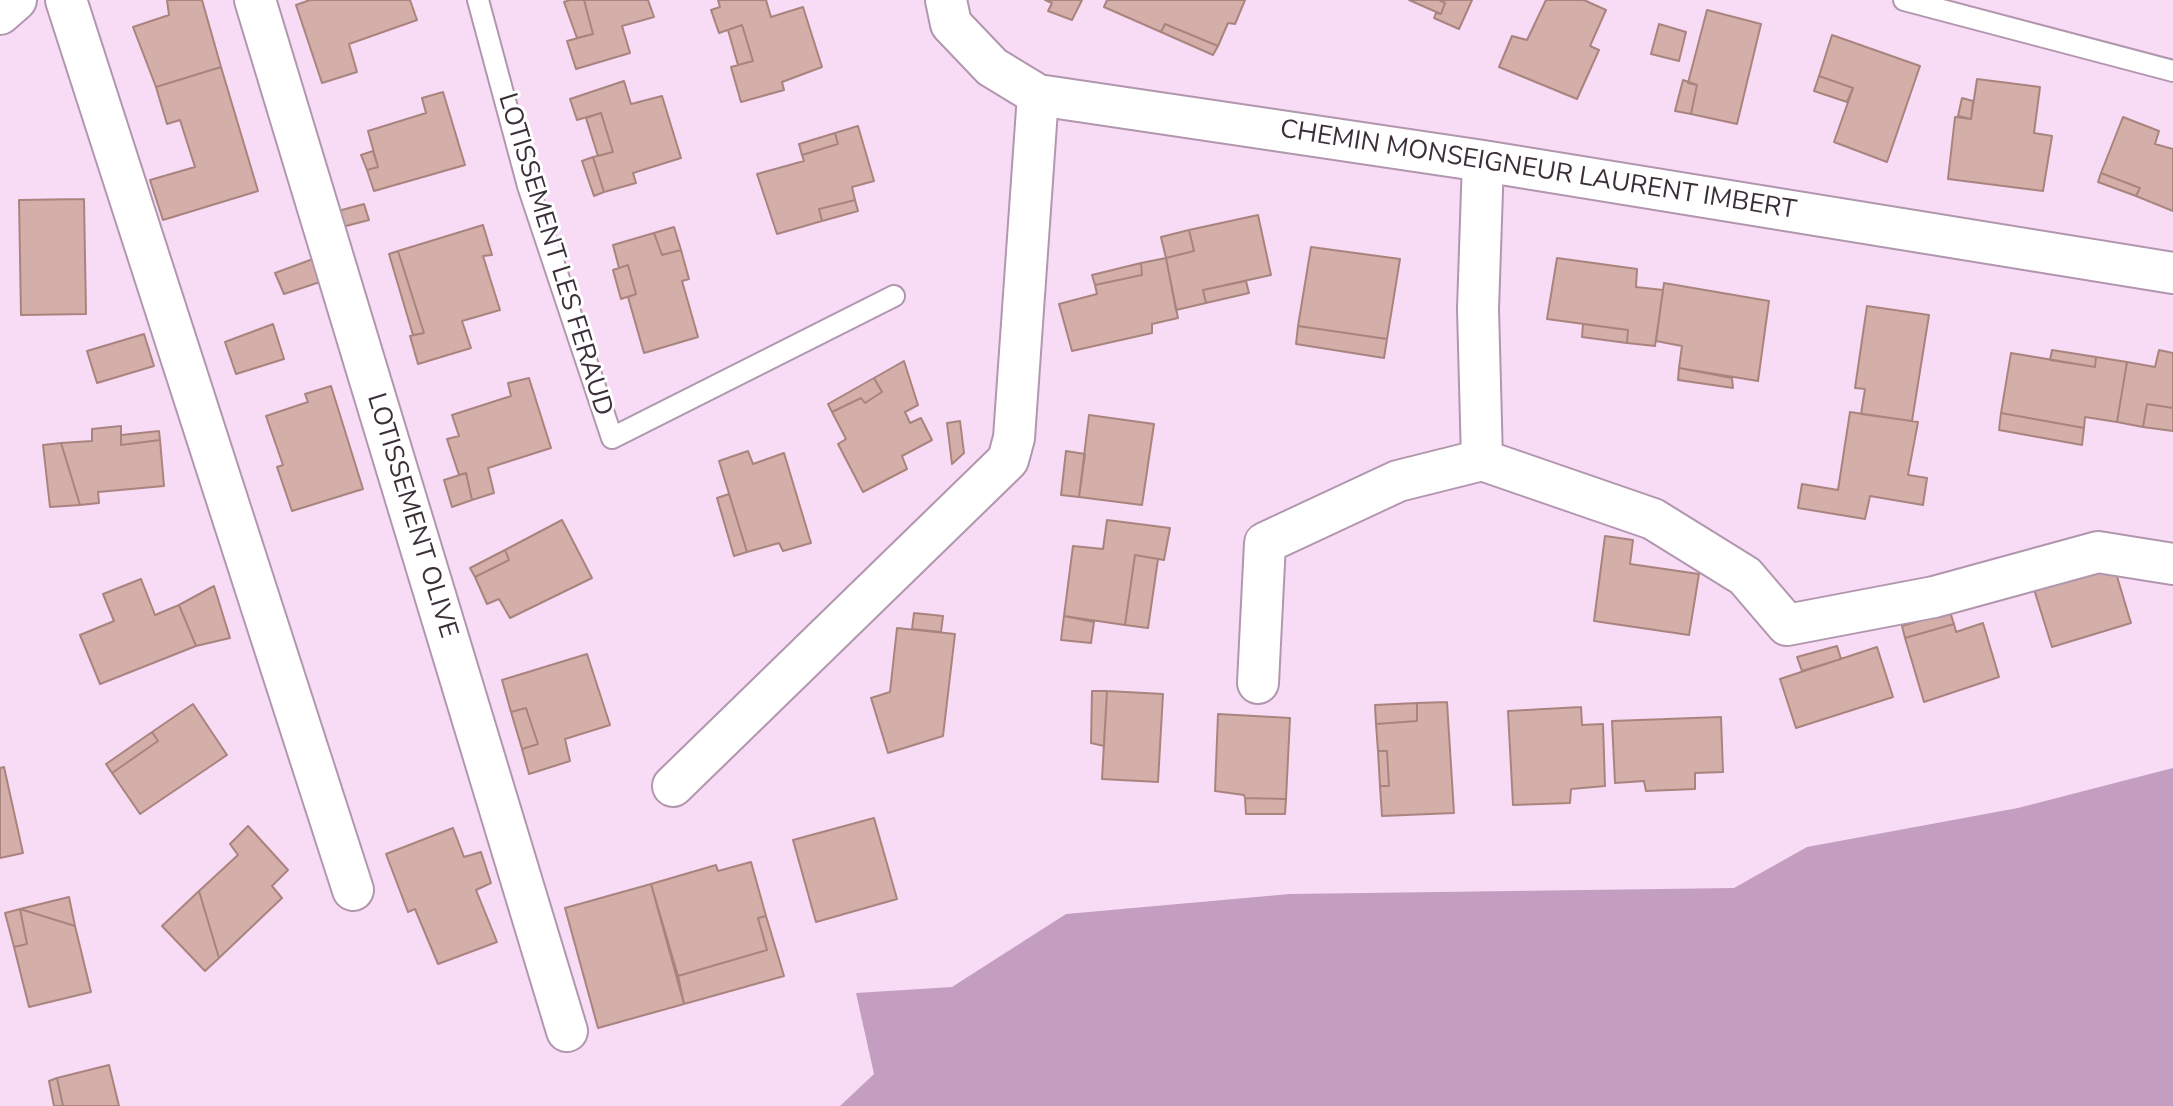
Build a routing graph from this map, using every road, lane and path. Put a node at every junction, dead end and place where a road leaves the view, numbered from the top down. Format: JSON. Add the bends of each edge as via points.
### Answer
{"nodes":[{"id":1,"x":16,"y":0,"type":"edge"},
{"id":2,"x":66,"y":0,"type":"edge"},
{"id":3,"x":255,"y":0,"type":"edge"},
{"id":4,"x":478,"y":0,"type":"edge"},
{"id":5,"x":946,"y":0,"type":"edge"},
{"id":6,"x":1904,"y":0,"type":"edge"},
{"id":7,"x":1976,"y":9,"type":"edge"},
{"id":8,"x":0,"y":14,"type":"edge"},
{"id":9,"x":2173,"y":71,"type":"edge"},
{"id":10,"x":1038,"y":95,"type":"junction"},
{"id":11,"x":1483,"y":161,"type":"junction"},
{"id":12,"x":2173,"y":273,"type":"edge"},
{"id":13,"x":894,"y":296,"type":"dead end"},
{"id":14,"x":1482,"y":460,"type":"junction"},
{"id":15,"x":2173,"y":564,"type":"edge"},
{"id":16,"x":1258,"y":683,"type":"dead end"},
{"id":17,"x":673,"y":786,"type":"dead end"},
{"id":18,"x":353,"y":890,"type":"dead end"},
{"id":19,"x":567,"y":1031,"type":"dead end"}],
"edges":[{"from":1,"to":8,"type":"street"},
{"from":2,"to":18,"type":"street"},
{"from":3,"to":19,"type":"street","name":"LOTISSEMENT OLIVE"},
{"from":4,"to":13,"type":"lane","name":"LOTISSEMENT LES FERAUD","via":[[528,186],[612,438]]},
{"from":5,"to":10,"type":"street","name":"CHEMIN MONSEIGNEUR LAURENT IMBERT","via":[[951,24],[992,67]]},
{"from":6,"to":7,"type":"lane"},
{"from":7,"to":9,"type":"lane"},
{"from":10,"to":11,"type":"street","name":"CHEMIN MONSEIGNEUR LAURENT IMBERT"},
{"from":10,"to":17,"type":"street","via":[[1014,438],[1008,460]]},
{"from":11,"to":12,"type":"street","name":"CHEMIN MONSEIGNEUR LAURENT IMBERT"},
{"from":11,"to":14,"type":"street","via":[[1478,309]]},
{"from":14,"to":15,"type":"street","via":[[1653,519],[1745,576],[1787,625],[1934,597],[2098,552]]},
{"from":14,"to":16,"type":"street","via":[[1398,481],[1265,543]]}]}
